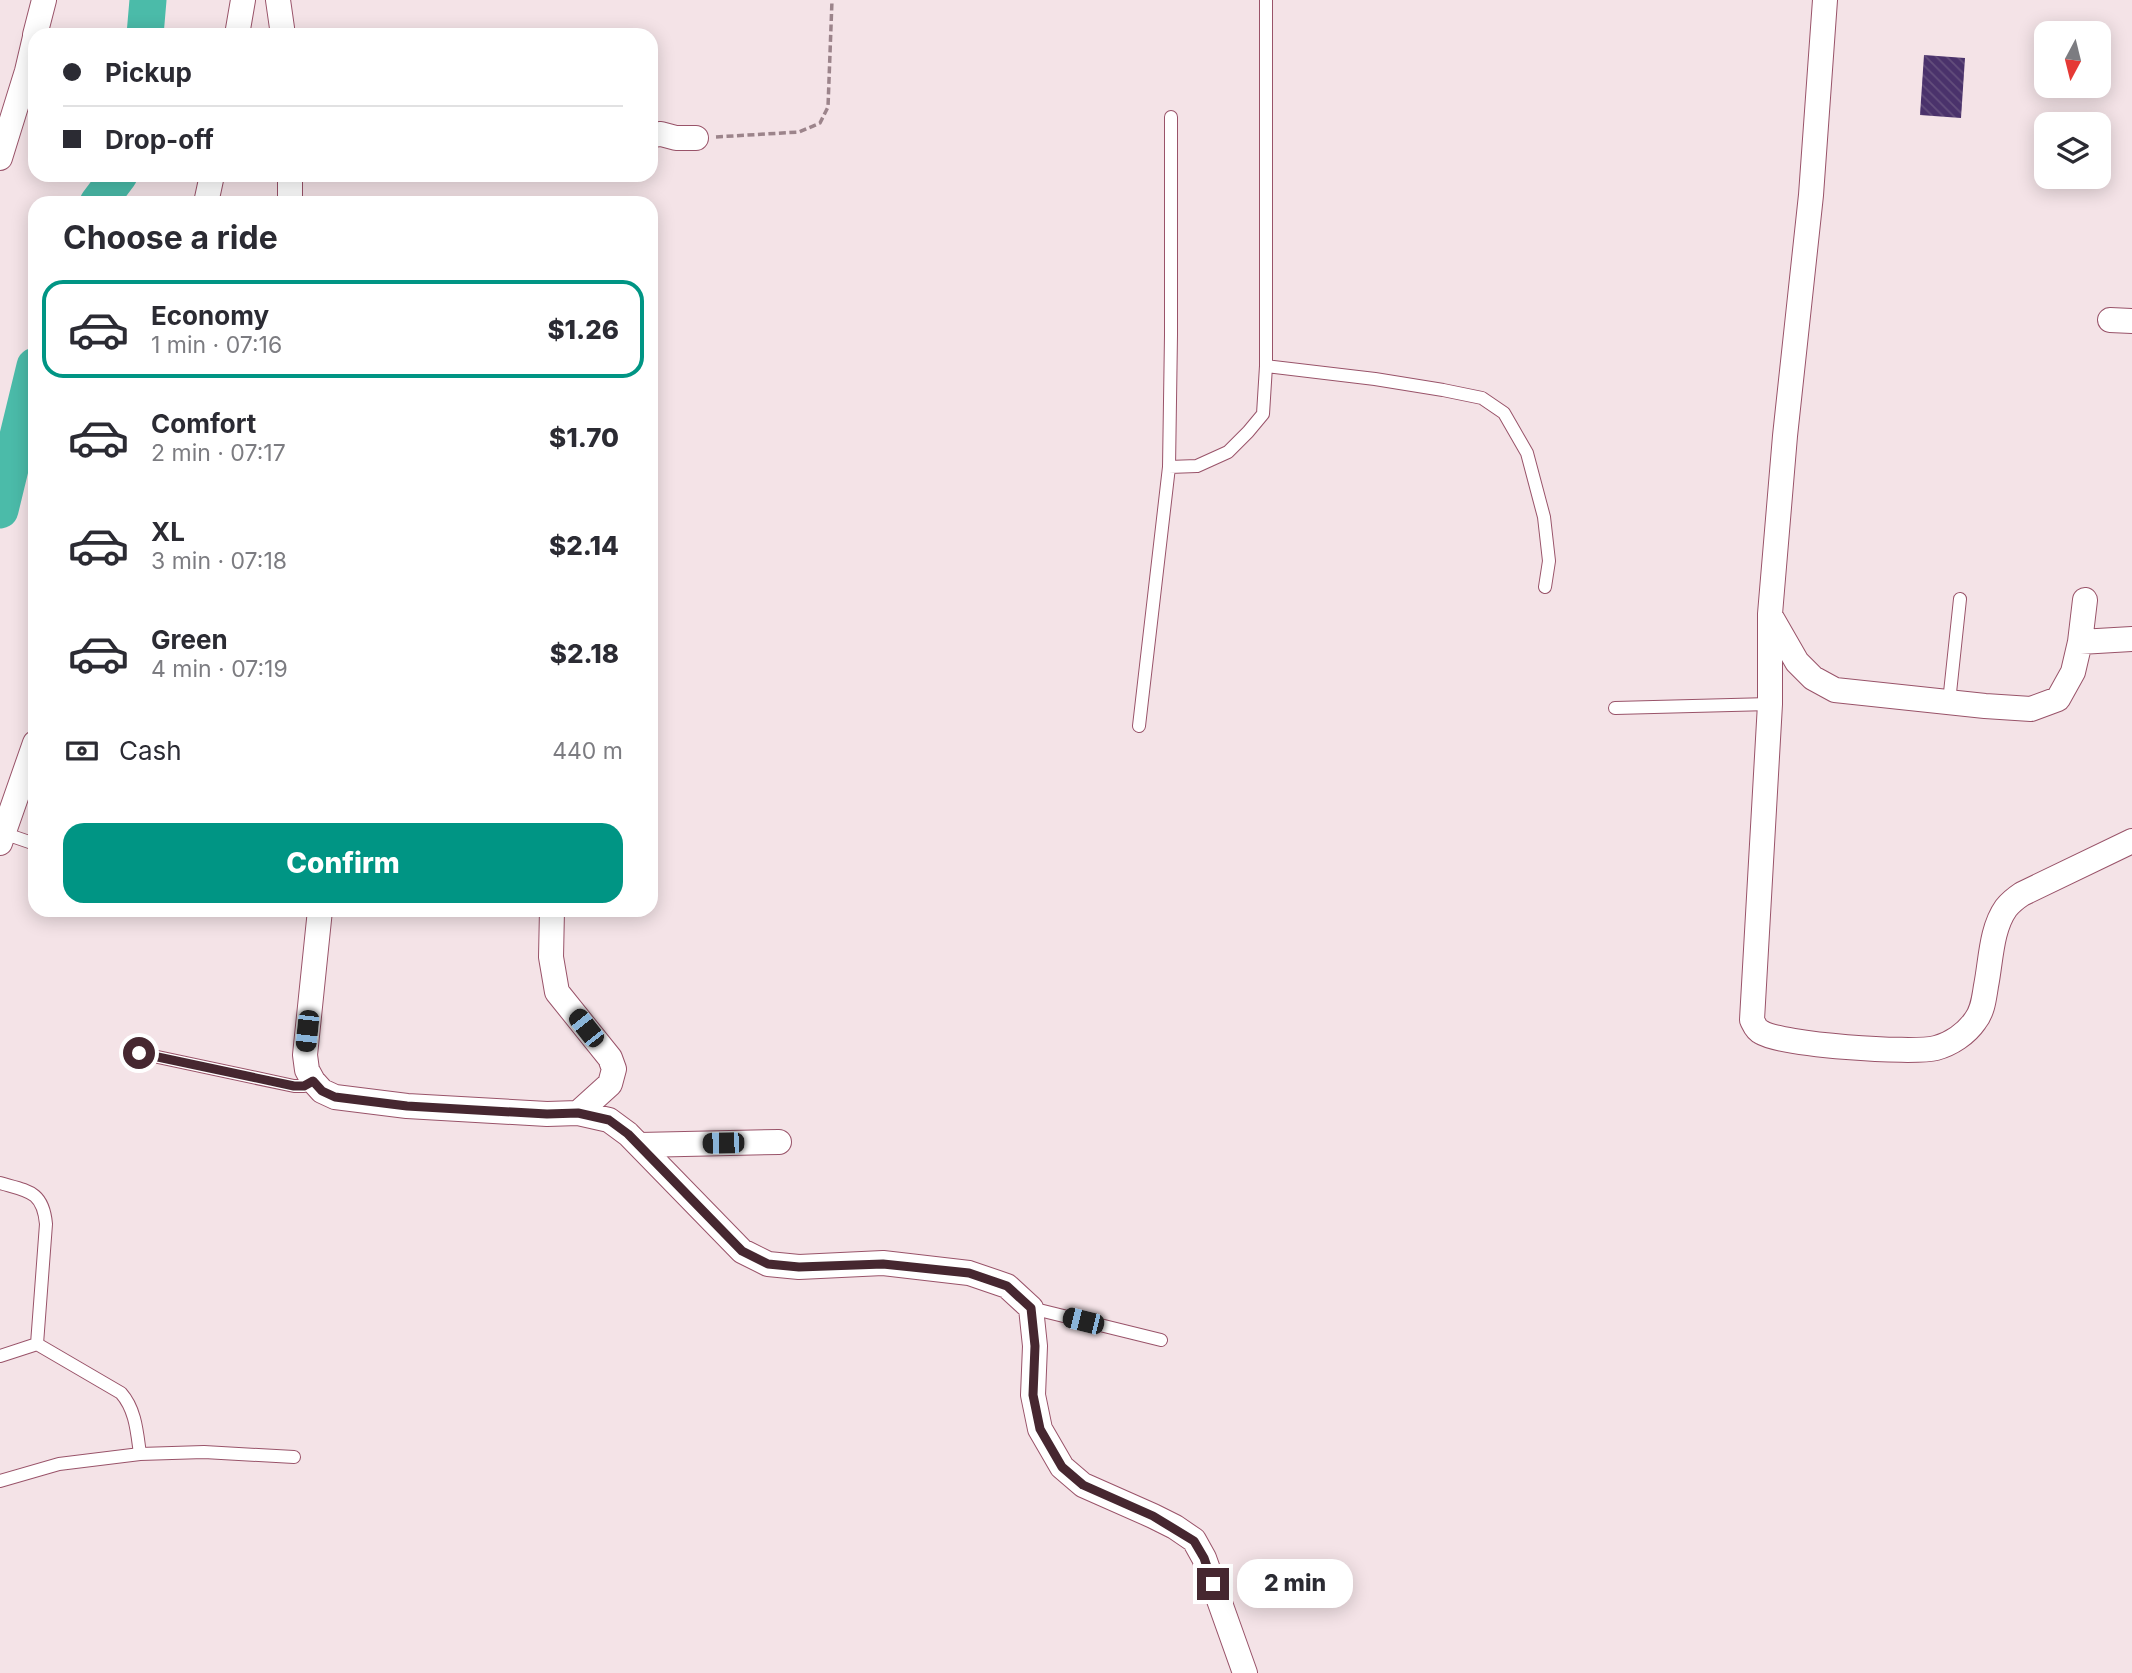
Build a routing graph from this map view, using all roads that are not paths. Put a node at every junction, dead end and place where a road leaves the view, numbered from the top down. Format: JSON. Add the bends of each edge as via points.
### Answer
{"nodes":[{"id":1,"x":44,"y":0,"type":"edge"},
{"id":2,"x":243,"y":0,"type":"edge"},
{"id":3,"x":278,"y":0,"type":"edge"},
{"id":4,"x":1266,"y":0,"type":"edge"},
{"id":5,"x":1825,"y":0,"type":"edge"},
{"id":6,"x":37,"y":28,"type":"edge"},
{"id":7,"x":238,"y":28,"type":"edge"},
{"id":8,"x":282,"y":28,"type":"edge"},
{"id":9,"x":28,"y":67,"type":"edge"},
{"id":10,"x":1171,"y":117,"type":"dead end"},
{"id":11,"x":658,"y":134,"type":"edge"},
{"id":12,"x":696,"y":138,"type":"road end"},
{"id":13,"x":0,"y":158,"type":"edge"},
{"id":14,"x":1266,"y":366,"type":"junction"},
{"id":15,"x":1168,"y":467,"type":"junction"},
{"id":16,"x":1545,"y":587,"type":"dead end"},
{"id":17,"x":1960,"y":599,"type":"dead end"},
{"id":18,"x":2085,"y":600,"type":"dead end"},
{"id":19,"x":1770,"y":614,"type":"junction"},
{"id":20,"x":2132,"y":639,"type":"edge"},
{"id":21,"x":2080,"y":642,"type":"junction"},
{"id":22,"x":1949,"y":702,"type":"junction"},
{"id":23,"x":1770,"y":704,"type":"junction"},
{"id":24,"x":1615,"y":708,"type":"dead end"},
{"id":25,"x":1139,"y":726,"type":"dead end"},
{"id":26,"x":28,"y":763,"type":"edge"},
{"id":27,"x":2,"y":838,"type":"edge"},
{"id":28,"x":2132,"y":841,"type":"edge"},
{"id":29,"x":28,"y":843,"type":"edge"},
{"id":30,"x":319,"y":917,"type":"edge"},
{"id":31,"x":552,"y":917,"type":"edge"},
{"id":32,"x":139,"y":1053,"type":"dead end"},
{"id":33,"x":313,"y":1081,"type":"junction"},
{"id":34,"x":578,"y":1113,"type":"junction"},
{"id":35,"x":779,"y":1142,"type":"dead end"},
{"id":36,"x":639,"y":1145,"type":"junction"},
{"id":37,"x":0,"y":1183,"type":"edge"},
{"id":38,"x":1031,"y":1308,"type":"junction"},
{"id":39,"x":1161,"y":1340,"type":"dead end"},
{"id":40,"x":37,"y":1344,"type":"junction"},
{"id":41,"x":0,"y":1356,"type":"edge"},
{"id":42,"x":140,"y":1454,"type":"junction"},
{"id":43,"x":294,"y":1457,"type":"dead end"},
{"id":44,"x":0,"y":1482,"type":"edge"},
{"id":45,"x":1245,"y":1673,"type":"edge"}],
"edges":[{"from":1,"to":6,"type":"street"},
{"from":2,"to":7,"type":"street"},
{"from":3,"to":8,"type":"street"},
{"from":4,"to":14,"type":"lane"},
{"from":5,"to":19,"type":"street"},
{"from":9,"to":13,"type":"street"},
{"from":10,"to":15,"type":"lane"},
{"from":11,"to":12,"type":"street"},
{"from":14,"to":15,"type":"lane","via":[[1262,414],[1248,432],[1228,452],[1198,466]]},
{"from":14,"to":16,"type":"lane","via":[[1444,390],[1482,398],[1504,414],[1527,453],[1544,517],[1549,561]]},
{"from":15,"to":25,"type":"lane"},
{"from":17,"to":22,"type":"lane"},
{"from":18,"to":21,"type":"street"},
{"from":19,"to":22,"type":"street","via":[[1797,662],[1835,690]]},
{"from":19,"to":23,"type":"street"},
{"from":20,"to":21,"type":"street"},
{"from":21,"to":22,"type":"street","via":[[2073,672],[2058,699],[2031,709]]},
{"from":23,"to":24,"type":"lane"},
{"from":23,"to":28,"type":"street","via":[[1751,1004],[1758,1031],[1776,1039],[1914,1051],[1954,1040],[1977,1020],[1998,923],[2007,907],[2022,894]]},
{"from":26,"to":27,"type":"street"},
{"from":27,"to":29,"type":"lane"},
{"from":30,"to":33,"type":"street","via":[[304,1055]]},
{"from":31,"to":34,"type":"street","via":[[551,957],[557,992],[614,1069],[610,1084]]},
{"from":32,"to":33,"type":"lane","via":[[294,1086]]},
{"from":33,"to":34,"type":"street","via":[[335,1097],[395,1105]]},
{"from":34,"to":36,"type":"street","via":[[609,1120]]},
{"from":35,"to":36,"type":"street"},
{"from":36,"to":38,"type":"street","via":[[742,1251],[768,1264],[883,1264],[969,1273],[1007,1286]]},
{"from":37,"to":40,"type":"lane","via":[[36,1195],[45,1209]]},
{"from":38,"to":39,"type":"lane"},
{"from":38,"to":45,"type":"street","via":[[1033,1395],[1040,1429],[1051,1450],[1083,1485],[1153,1516],[1194,1541]]},
{"from":40,"to":41,"type":"lane"},
{"from":40,"to":42,"type":"lane","via":[[121,1393],[129,1402]]},
{"from":42,"to":43,"type":"lane"},
{"from":42,"to":44,"type":"lane","via":[[59,1464]]}]}
